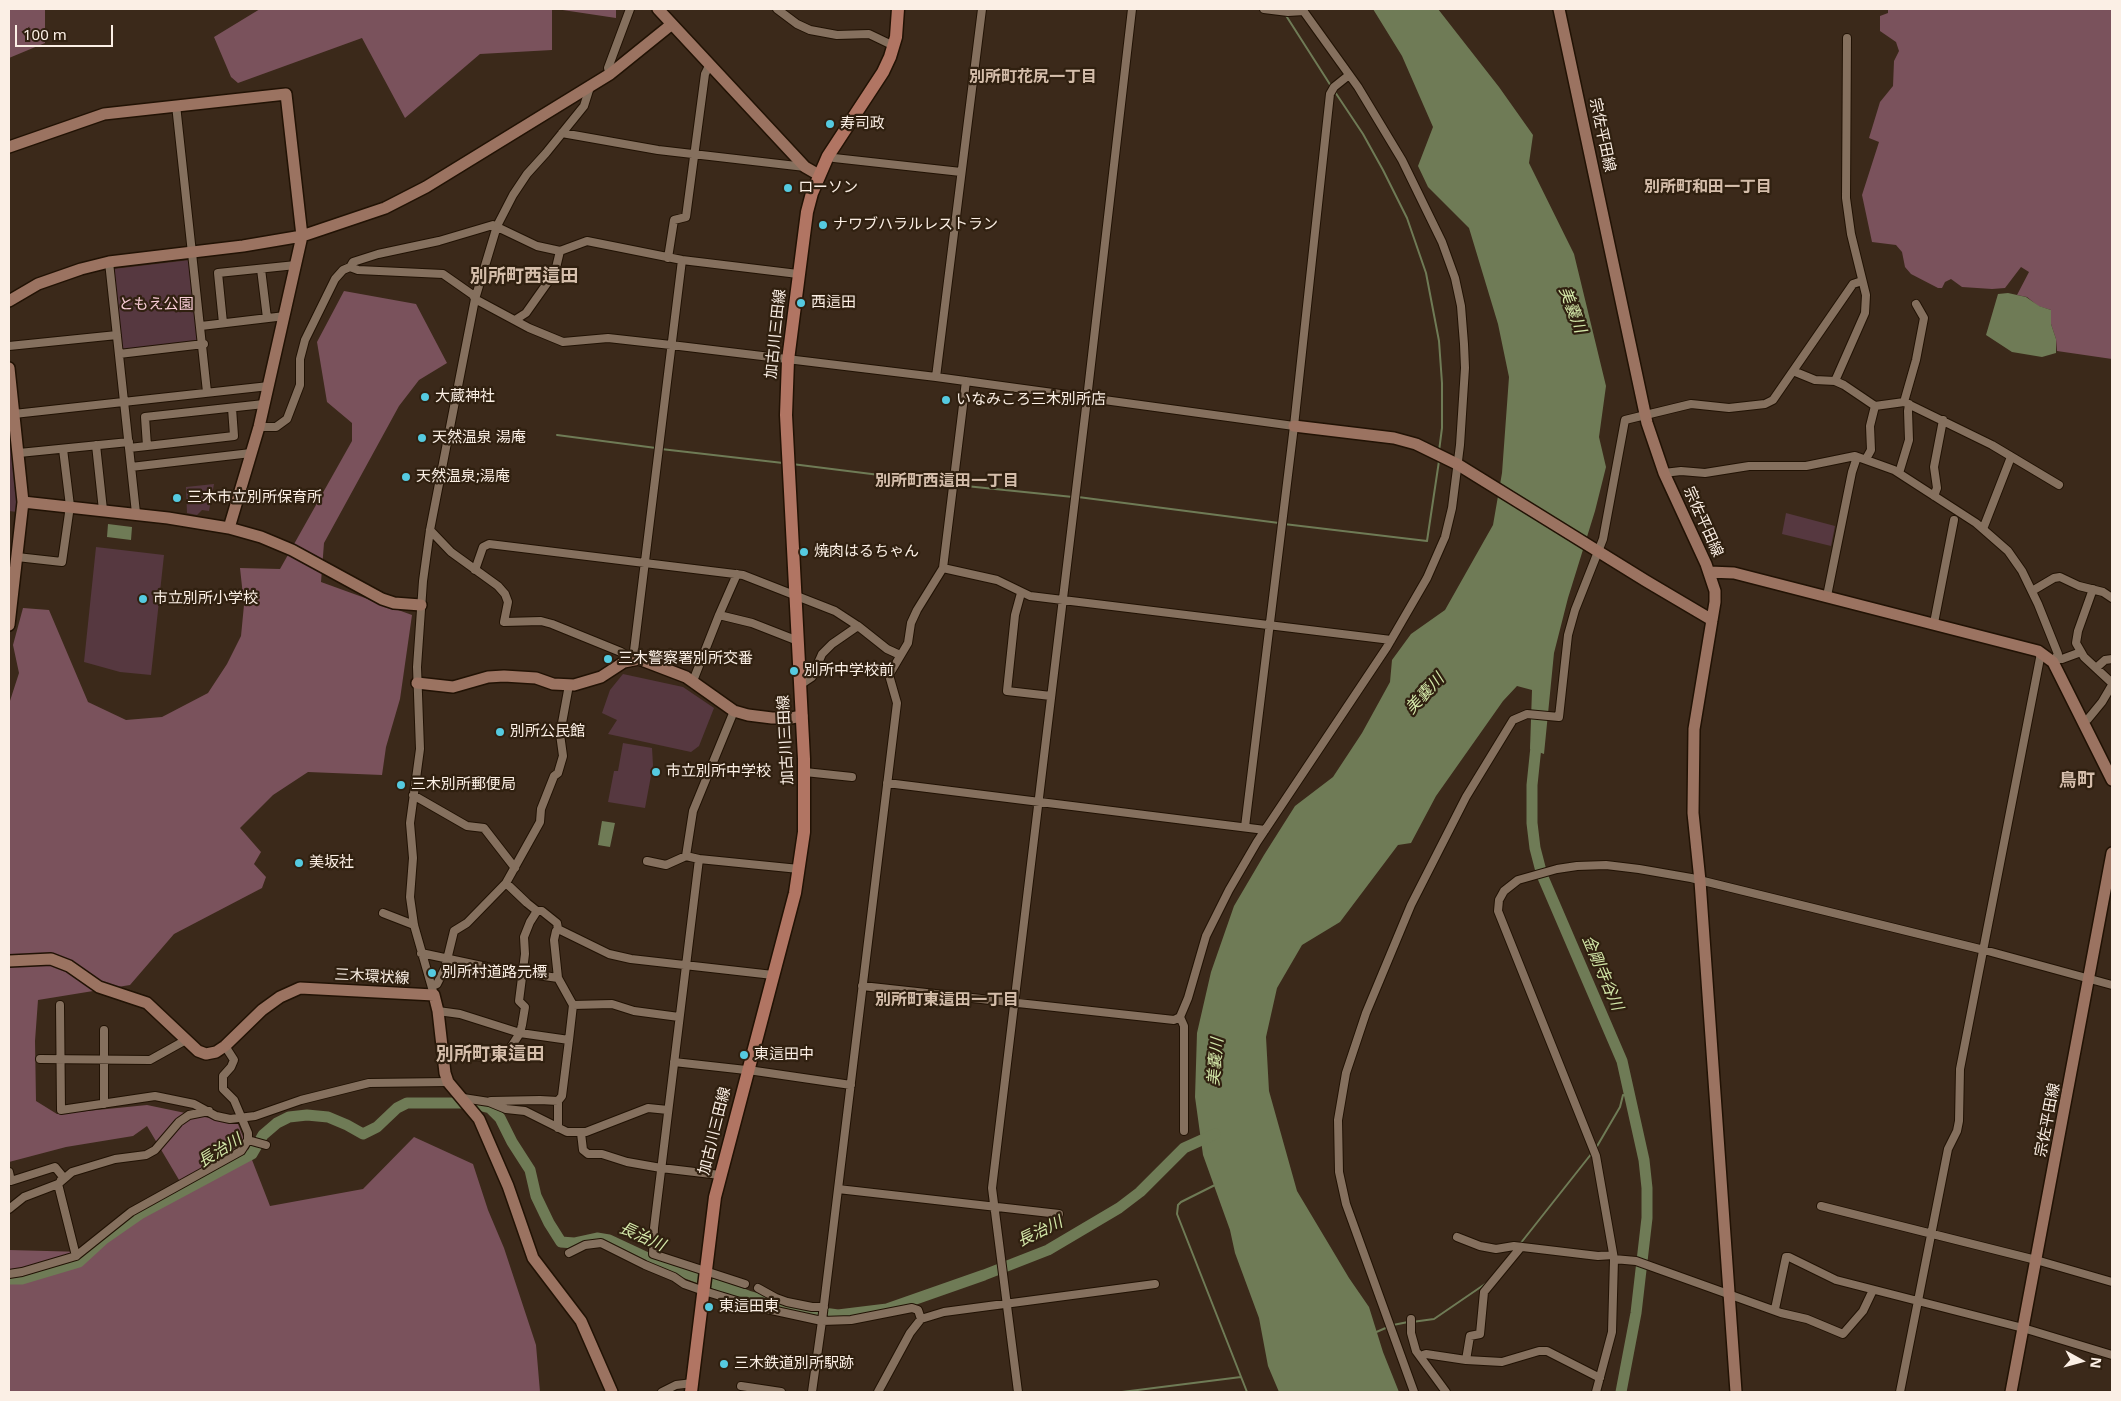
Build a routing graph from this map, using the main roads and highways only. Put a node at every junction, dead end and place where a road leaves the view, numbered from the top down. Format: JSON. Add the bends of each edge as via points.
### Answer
{"nodes":[{"id":1,"x":898,"y":9,"type":"edge"},
{"id":2,"x":692,"y":1388,"type":"edge"}],
"edges":[{"from":1,"to":2,"type":"main road","name":"加古川三田線","via":[[894,46],[883,72],[828,156],[807,212],[788,360],[786,437],[805,772],[804,832],[794,893],[712,1214]]}]}
